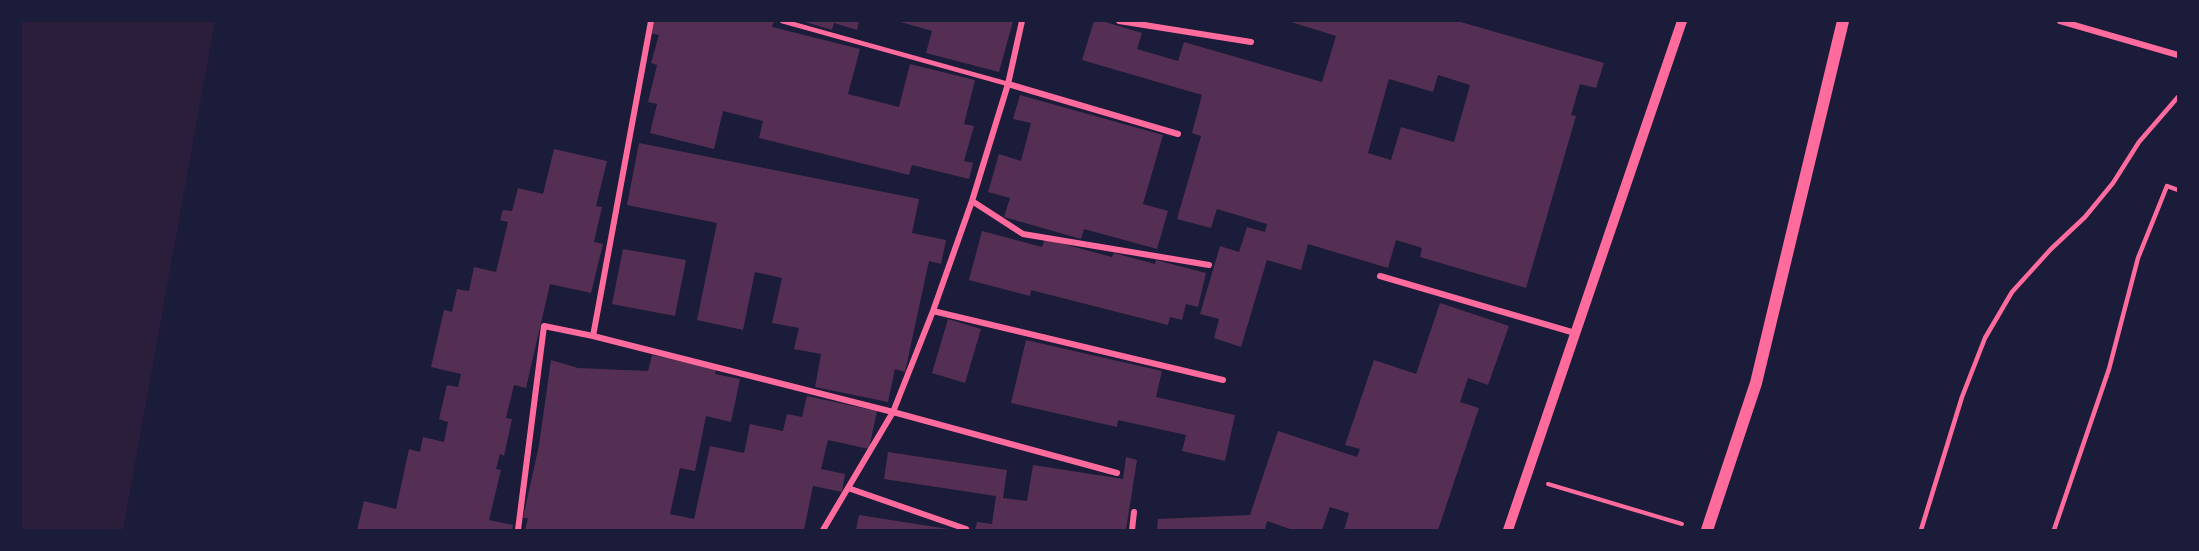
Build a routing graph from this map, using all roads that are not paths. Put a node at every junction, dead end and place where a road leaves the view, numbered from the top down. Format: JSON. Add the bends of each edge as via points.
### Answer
{"nodes":[{"id":1,"x":651,"y":21,"type":"edge"},
{"id":2,"x":782,"y":21,"type":"edge"},
{"id":3,"x":1022,"y":21,"type":"edge"},
{"id":4,"x":1119,"y":21,"type":"edge"},
{"id":5,"x":1682,"y":21,"type":"edge"},
{"id":6,"x":1843,"y":21,"type":"edge"},
{"id":7,"x":2060,"y":21,"type":"edge"},
{"id":8,"x":1251,"y":42,"type":"dead end"},
{"id":9,"x":2178,"y":55,"type":"edge"},
{"id":10,"x":1008,"y":84,"type":"junction"},
{"id":11,"x":2178,"y":97,"type":"edge"},
{"id":12,"x":1178,"y":134,"type":"dead end"},
{"id":13,"x":2178,"y":190,"type":"edge"},
{"id":14,"x":972,"y":201,"type":"junction"},
{"id":15,"x":1209,"y":266,"type":"dead end"},
{"id":16,"x":1380,"y":276,"type":"dead end"},
{"id":17,"x":933,"y":311,"type":"junction"},
{"id":18,"x":1575,"y":333,"type":"junction"},
{"id":19,"x":593,"y":336,"type":"junction"},
{"id":20,"x":1223,"y":380,"type":"dead end"},
{"id":21,"x":893,"y":412,"type":"junction"},
{"id":22,"x":1117,"y":473,"type":"dead end"},
{"id":23,"x":848,"y":488,"type":"junction"},
{"id":24,"x":1134,"y":512,"type":"dead end"},
{"id":25,"x":966,"y":529,"type":"edge"},
{"id":26,"x":518,"y":530,"type":"edge"},
{"id":27,"x":823,"y":530,"type":"edge"},
{"id":28,"x":1132,"y":530,"type":"edge"},
{"id":29,"x":1508,"y":530,"type":"edge"},
{"id":30,"x":1707,"y":530,"type":"edge"},
{"id":31,"x":1921,"y":530,"type":"edge"},
{"id":32,"x":2054,"y":530,"type":"edge"}],
"edges":[{"from":1,"to":19,"type":"street"},
{"from":2,"to":10,"type":"lane"},
{"from":3,"to":10,"type":"street"},
{"from":4,"to":8,"type":"street"},
{"from":5,"to":18,"type":"street"},
{"from":6,"to":30,"type":"main road","via":[[1756,383]]},
{"from":7,"to":9,"type":"street"},
{"from":10,"to":12,"type":"street"},
{"from":10,"to":14,"type":"street"},
{"from":11,"to":31,"type":"lane","via":[[2139,142],[2085,217],[2012,292],[1984,338]]},
{"from":13,"to":32,"type":"lane","via":[[2167,186],[2138,258],[2109,369]]},
{"from":14,"to":15,"type":"street","via":[[1023,234]]},
{"from":14,"to":17,"type":"street"},
{"from":16,"to":18,"type":"street"},
{"from":17,"to":20,"type":"street"},
{"from":17,"to":21,"type":"street"},
{"from":18,"to":29,"type":"street"},
{"from":19,"to":21,"type":"street"},
{"from":19,"to":26,"type":"street","via":[[544,326]]},
{"from":21,"to":22,"type":"street"},
{"from":21,"to":23,"type":"street"},
{"from":23,"to":25,"type":"street"},
{"from":23,"to":27,"type":"street"},
{"from":24,"to":28,"type":"street"}]}
